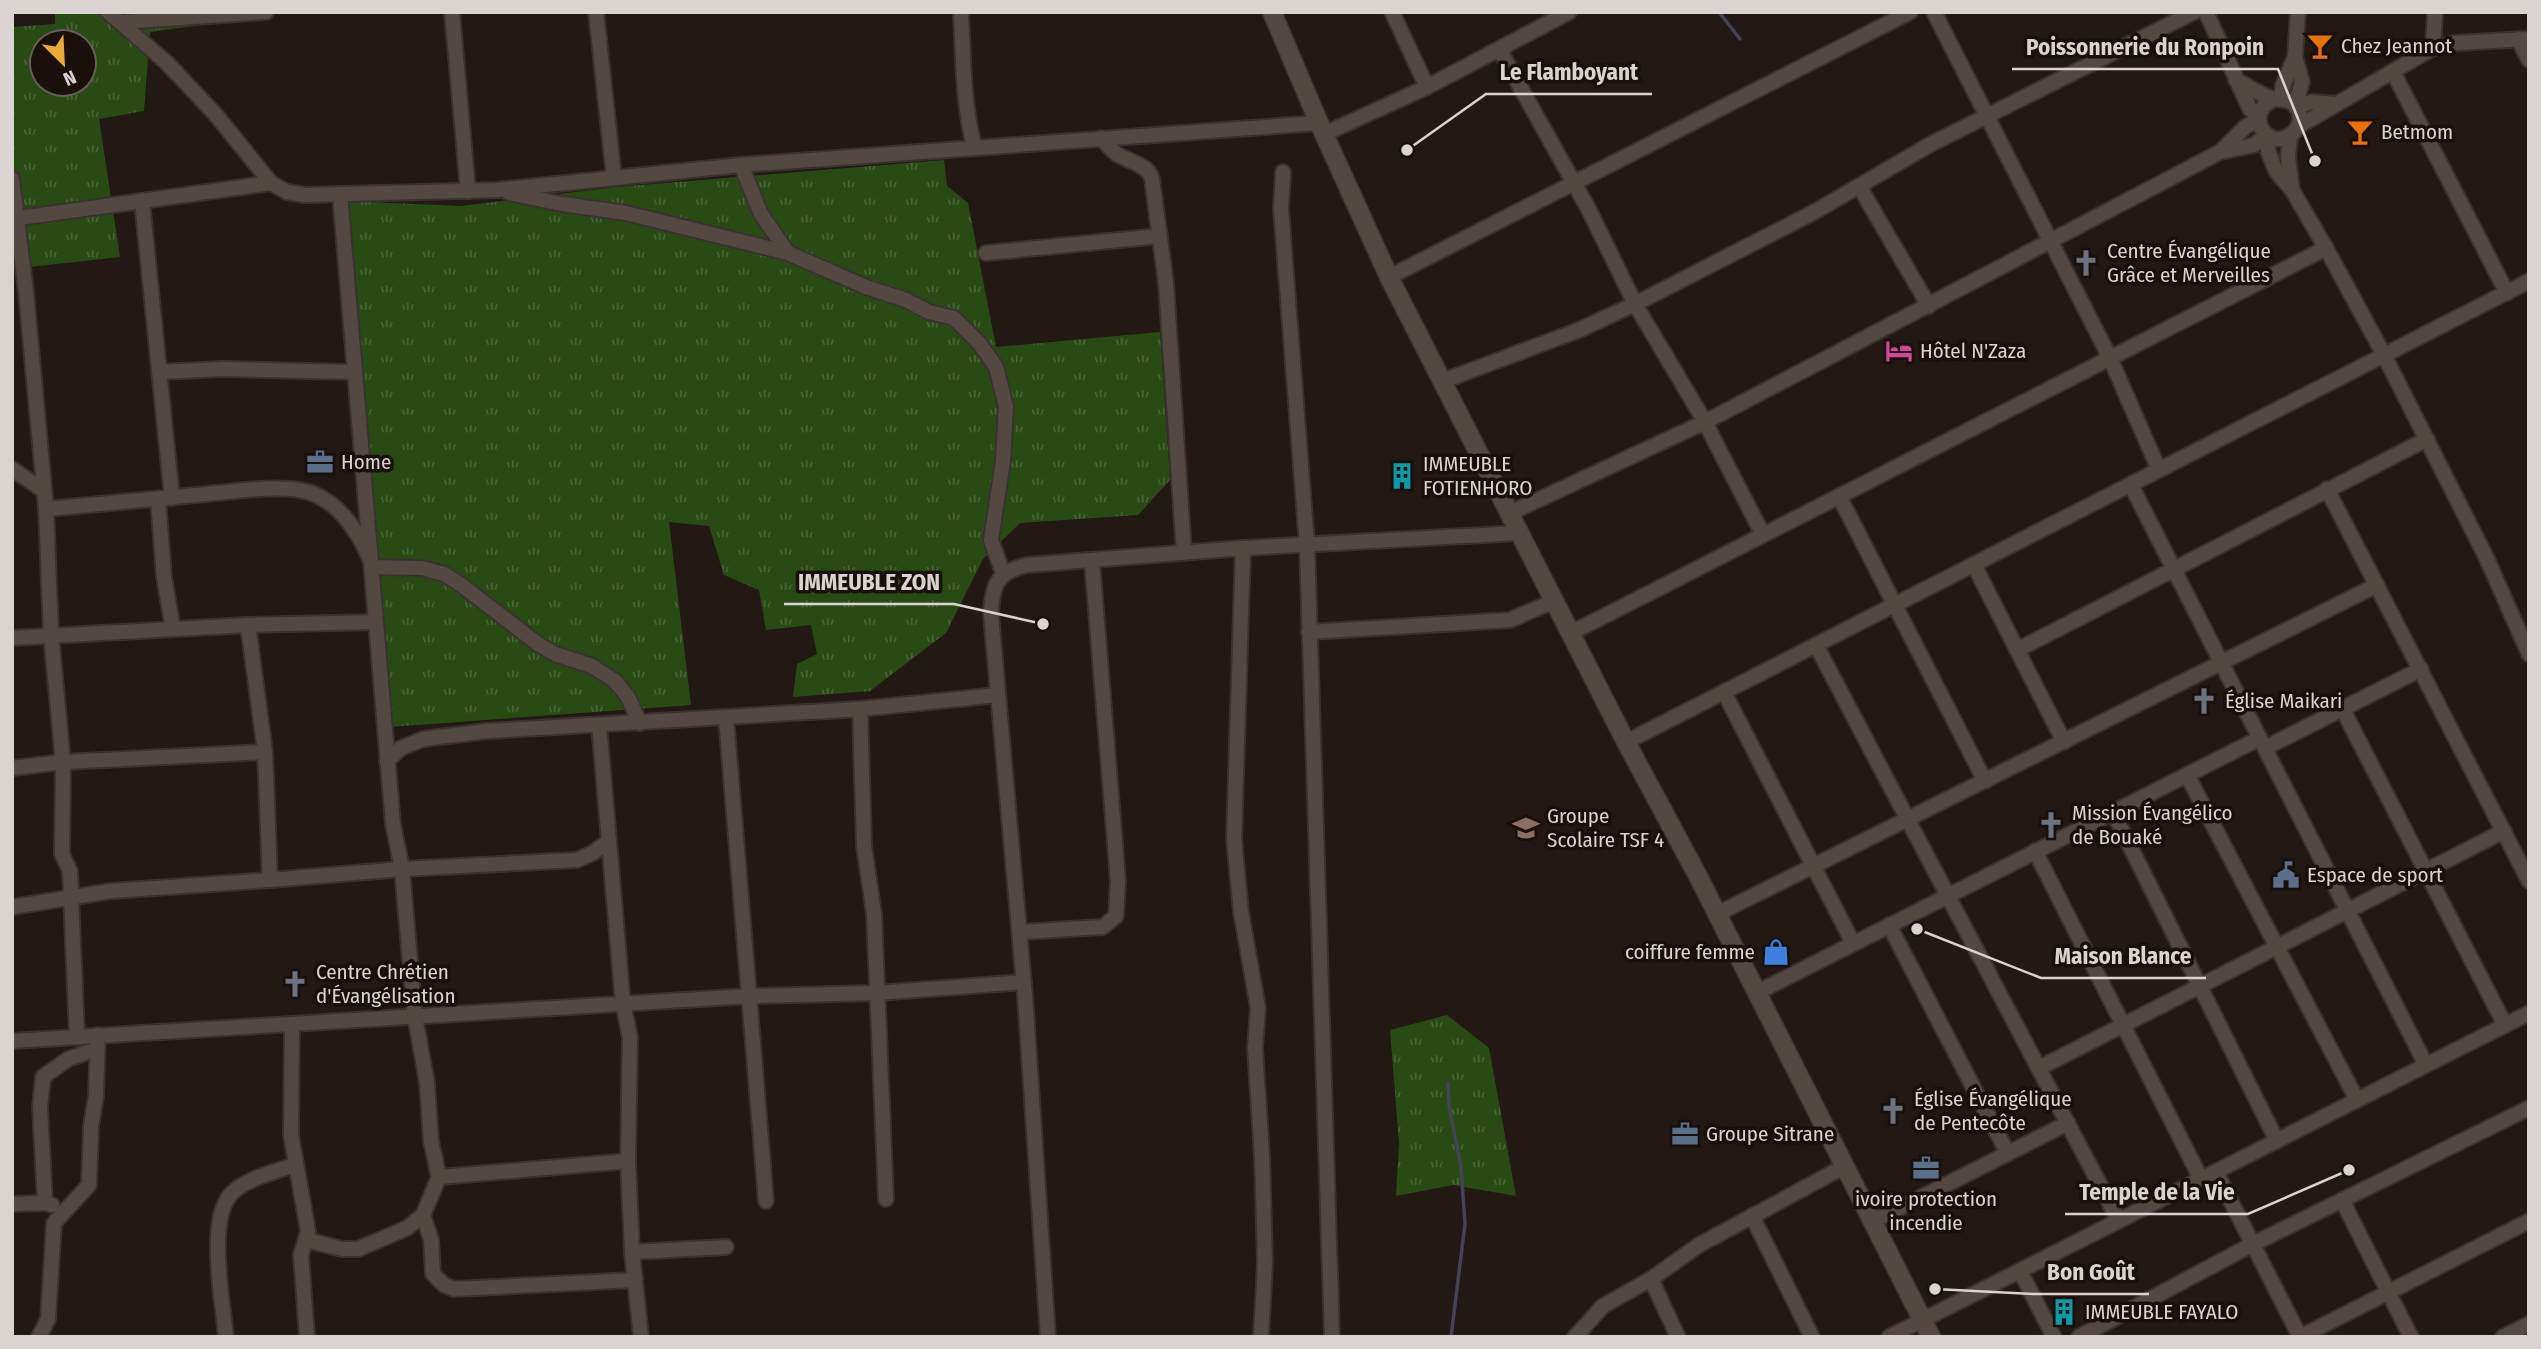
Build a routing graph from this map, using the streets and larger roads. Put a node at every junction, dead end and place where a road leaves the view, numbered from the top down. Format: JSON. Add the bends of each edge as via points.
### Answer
{"nodes":[{"id":1,"x":108,"y":12,"type":"edge"},
{"id":2,"x":265,"y":12,"type":"edge"},
{"id":3,"x":452,"y":12,"type":"edge"},
{"id":4,"x":596,"y":12,"type":"edge"},
{"id":5,"x":961,"y":12,"type":"edge"},
{"id":6,"x":1272,"y":12,"type":"edge"},
{"id":7,"x":1392,"y":12,"type":"edge"},
{"id":8,"x":1569,"y":12,"type":"edge"},
{"id":9,"x":1910,"y":12,"type":"edge"},
{"id":10,"x":1934,"y":12,"type":"edge"},
{"id":11,"x":2194,"y":12,"type":"edge"},
{"id":12,"x":2206,"y":12,"type":"edge"},
{"id":13,"x":2298,"y":12,"type":"edge"},
{"id":14,"x":2435,"y":12,"type":"edge"},
{"id":15,"x":121,"y":22,"type":"junction"},
{"id":16,"x":2523,"y":39,"type":"edge"},
{"id":17,"x":2433,"y":48,"type":"junction"},
{"id":18,"x":1499,"y":49,"type":"junction"},
{"id":19,"x":2529,"y":60,"type":"edge"},
{"id":20,"x":2393,"y":72,"type":"junction"},
{"id":21,"x":2236,"y":80,"type":"junction"},
{"id":22,"x":1427,"y":87,"type":"junction"},
{"id":23,"x":2287,"y":102,"type":"junction"},
{"id":24,"x":2337,"y":104,"type":"junction"},
{"id":25,"x":1988,"y":117,"type":"junction"},
{"id":26,"x":2259,"y":118,"type":"junction"},
{"id":27,"x":1321,"y":128,"type":"junction"},
{"id":28,"x":2294,"y":131,"type":"junction"},
{"id":29,"x":2268,"y":136,"type":"junction"},
{"id":30,"x":1101,"y":138,"type":"junction"},
{"id":31,"x":974,"y":146,"type":"junction"},
{"id":32,"x":2220,"y":152,"type":"junction"},
{"id":33,"x":741,"y":165,"type":"junction"},
{"id":34,"x":1283,"y":172,"type":"dead end"},
{"id":35,"x":614,"y":178,"type":"junction"},
{"id":36,"x":12,"y":179,"type":"edge"},
{"id":37,"x":271,"y":183,"type":"junction"},
{"id":38,"x":1573,"y":183,"type":"junction"},
{"id":39,"x":1859,"y":186,"type":"junction"},
{"id":40,"x":497,"y":190,"type":"junction"},
{"id":41,"x":2292,"y":190,"type":"junction"},
{"id":42,"x":468,"y":191,"type":"junction"},
{"id":43,"x":340,"y":194,"type":"junction"},
{"id":44,"x":142,"y":201,"type":"junction"},
{"id":45,"x":15,"y":219,"type":"edge"},
{"id":46,"x":1160,"y":236,"type":"junction"},
{"id":47,"x":2051,"y":242,"type":"junction"},
{"id":48,"x":2326,"y":248,"type":"junction"},
{"id":49,"x":788,"y":253,"type":"junction"},
{"id":50,"x":986,"y":253,"type":"dead end"},
{"id":51,"x":1390,"y":277,"type":"junction"},
{"id":52,"x":2529,"y":281,"type":"edge"},
{"id":53,"x":2507,"y":293,"type":"junction"},
{"id":54,"x":1635,"y":304,"type":"junction"},
{"id":55,"x":1929,"y":306,"type":"junction"},
{"id":56,"x":2384,"y":355,"type":"junction"},
{"id":57,"x":2110,"y":358,"type":"junction"},
{"id":58,"x":159,"y":372,"type":"junction"},
{"id":59,"x":355,"y":372,"type":"junction"},
{"id":60,"x":1443,"y":381,"type":"junction"},
{"id":61,"x":1705,"y":422,"type":"junction"},
{"id":62,"x":2427,"y":439,"type":"junction"},
{"id":63,"x":12,"y":469,"type":"edge"},
{"id":64,"x":2159,"y":470,"type":"junction"},
{"id":65,"x":2131,"y":485,"type":"junction"},
{"id":66,"x":2327,"y":489,"type":"junction"},
{"id":67,"x":43,"y":490,"type":"junction"},
{"id":68,"x":1839,"y":496,"type":"junction"},
{"id":69,"x":165,"y":498,"type":"junction"},
{"id":70,"x":46,"y":509,"type":"junction"},
{"id":71,"x":1510,"y":513,"type":"junction"},
{"id":72,"x":1520,"y":533,"type":"junction"},
{"id":73,"x":1763,"y":535,"type":"junction"},
{"id":74,"x":1307,"y":545,"type":"junction"},
{"id":75,"x":1243,"y":548,"type":"junction"},
{"id":76,"x":1184,"y":553,"type":"junction"},
{"id":77,"x":1093,"y":561,"type":"junction"},
{"id":78,"x":1974,"y":565,"type":"junction"},
{"id":79,"x":373,"y":567,"type":"junction"},
{"id":80,"x":2174,"y":569,"type":"junction"},
{"id":81,"x":1003,"y":573,"type":"junction"},
{"id":82,"x":2377,"y":585,"type":"junction"},
{"id":83,"x":1554,"y":601,"type":"junction"},
{"id":84,"x":1895,"y":605,"type":"junction"},
{"id":85,"x":375,"y":622,"type":"junction"},
{"id":86,"x":248,"y":625,"type":"junction"},
{"id":87,"x":173,"y":629,"type":"junction"},
{"id":88,"x":1309,"y":632,"type":"junction"},
{"id":89,"x":1571,"y":633,"type":"junction"},
{"id":90,"x":51,"y":634,"type":"junction"},
{"id":91,"x":12,"y":638,"type":"edge"},
{"id":92,"x":1815,"y":645,"type":"junction"},
{"id":93,"x":2017,"y":650,"type":"junction"},
{"id":94,"x":2529,"y":654,"type":"edge"},
{"id":95,"x":2221,"y":663,"type":"junction"},
{"id":96,"x":2421,"y":669,"type":"junction"},
{"id":97,"x":1724,"y":692,"type":"junction"},
{"id":98,"x":998,"y":695,"type":"junction"},
{"id":99,"x":2342,"y":708,"type":"junction"},
{"id":100,"x":860,"y":709,"type":"junction"},
{"id":101,"x":726,"y":717,"type":"junction"},
{"id":102,"x":640,"y":723,"type":"junction"},
{"id":103,"x":598,"y":725,"type":"junction"},
{"id":104,"x":1626,"y":742,"type":"junction"},
{"id":105,"x":2064,"y":742,"type":"junction"},
{"id":106,"x":2262,"y":743,"type":"junction"},
{"id":107,"x":265,"y":752,"type":"junction"},
{"id":108,"x":387,"y":761,"type":"junction"},
{"id":109,"x":63,"y":762,"type":"junction"},
{"id":110,"x":12,"y":768,"type":"edge"},
{"id":111,"x":2187,"y":775,"type":"junction"},
{"id":112,"x":1985,"y":781,"type":"junction"},
{"id":113,"x":2113,"y":812,"type":"junction"},
{"id":114,"x":1908,"y":820,"type":"junction"},
{"id":115,"x":2504,"y":831,"type":"junction"},
{"id":116,"x":609,"y":841,"type":"junction"},
{"id":117,"x":2035,"y":852,"type":"junction"},
{"id":118,"x":1814,"y":867,"type":"junction"},
{"id":119,"x":402,"y":869,"type":"junction"},
{"id":120,"x":2426,"y":871,"type":"junction"},
{"id":121,"x":270,"y":880,"type":"junction"},
{"id":122,"x":2529,"y":881,"type":"edge"},
{"id":123,"x":1947,"y":895,"type":"junction"},
{"id":124,"x":72,"y":897,"type":"junction"},
{"id":125,"x":12,"y":907,"type":"edge"},
{"id":126,"x":2348,"y":911,"type":"junction"},
{"id":127,"x":1717,"y":914,"type":"junction"},
{"id":128,"x":1889,"y":925,"type":"junction"},
{"id":129,"x":1020,"y":932,"type":"junction"},
{"id":130,"x":1853,"y":943,"type":"junction"},
{"id":131,"x":2277,"y":948,"type":"junction"},
{"id":132,"x":1024,"y":982,"type":"junction"},
{"id":133,"x":2200,"y":987,"type":"junction"},
{"id":134,"x":876,"y":992,"type":"junction"},
{"id":135,"x":1756,"y":993,"type":"junction"},
{"id":136,"x":750,"y":996,"type":"junction"},
{"id":137,"x":623,"y":1004,"type":"junction"},
{"id":138,"x":2529,"y":1013,"type":"edge"},
{"id":139,"x":415,"y":1017,"type":"junction"},
{"id":140,"x":292,"y":1024,"type":"junction"},
{"id":141,"x":2505,"y":1025,"type":"junction"},
{"id":142,"x":2123,"y":1026,"type":"junction"},
{"id":143,"x":77,"y":1037,"type":"junction"},
{"id":144,"x":12,"y":1041,"type":"edge"},
{"id":145,"x":97,"y":1042,"type":"junction"},
{"id":146,"x":2426,"y":1065,"type":"junction"},
{"id":147,"x":2039,"y":1068,"type":"junction"},
{"id":148,"x":2357,"y":1100,"type":"junction"},
{"id":149,"x":2529,"y":1108,"type":"edge"},
{"id":150,"x":2068,"y":1123,"type":"junction"},
{"id":151,"x":2277,"y":1141,"type":"junction"},
{"id":152,"x":2007,"y":1152,"type":"junction"},
{"id":153,"x":628,"y":1161,"type":"junction"},
{"id":154,"x":296,"y":1164,"type":"junction"},
{"id":155,"x":1845,"y":1166,"type":"junction"},
{"id":156,"x":2216,"y":1172,"type":"junction"},
{"id":157,"x":439,"y":1177,"type":"junction"},
{"id":158,"x":2201,"y":1179,"type":"junction"},
{"id":159,"x":886,"y":1199,"type":"dead end"},
{"id":160,"x":2342,"y":1200,"type":"junction"},
{"id":161,"x":766,"y":1201,"type":"dead end"},
{"id":162,"x":45,"y":1203,"type":"junction"},
{"id":163,"x":12,"y":1204,"type":"edge"},
{"id":164,"x":66,"y":1210,"type":"junction"},
{"id":165,"x":423,"y":1215,"type":"junction"},
{"id":166,"x":1752,"y":1216,"type":"junction"},
{"id":167,"x":1874,"y":1221,"type":"junction"},
{"id":168,"x":2119,"y":1221,"type":"junction"},
{"id":169,"x":2529,"y":1221,"type":"edge"},
{"id":170,"x":307,"y":1240,"type":"junction"},
{"id":171,"x":2253,"y":1244,"type":"junction"},
{"id":172,"x":726,"y":1247,"type":"dead end"},
{"id":173,"x":632,"y":1252,"type":"junction"},
{"id":174,"x":2020,"y":1271,"type":"junction"},
{"id":175,"x":1651,"y":1279,"type":"junction"},
{"id":176,"x":635,"y":1280,"type":"junction"},
{"id":177,"x":2388,"y":1292,"type":"junction"},
{"id":178,"x":48,"y":1319,"type":"junction"},
{"id":179,"x":1922,"y":1320,"type":"junction"},
{"id":180,"x":2529,"y":1324,"type":"edge"},
{"id":181,"x":39,"y":1337,"type":"edge"},
{"id":182,"x":49,"y":1337,"type":"edge"},
{"id":183,"x":226,"y":1337,"type":"edge"},
{"id":184,"x":307,"y":1337,"type":"edge"},
{"id":185,"x":641,"y":1337,"type":"edge"},
{"id":186,"x":1048,"y":1337,"type":"edge"},
{"id":187,"x":1261,"y":1337,"type":"edge"},
{"id":188,"x":1332,"y":1337,"type":"edge"},
{"id":189,"x":1575,"y":1337,"type":"edge"},
{"id":190,"x":1678,"y":1337,"type":"edge"},
{"id":191,"x":1812,"y":1337,"type":"edge"},
{"id":192,"x":1889,"y":1337,"type":"edge"},
{"id":193,"x":1931,"y":1337,"type":"edge"},
{"id":194,"x":2054,"y":1337,"type":"edge"},
{"id":195,"x":2079,"y":1337,"type":"edge"},
{"id":196,"x":2300,"y":1337,"type":"edge"},
{"id":197,"x":2411,"y":1337,"type":"edge"},
{"id":198,"x":2503,"y":1337,"type":"edge"}],
"edges":[{"from":1,"to":15,"type":"street"},
{"from":2,"to":15,"type":"street"},
{"from":3,"to":42,"type":"street"},
{"from":4,"to":35,"type":"street"},
{"from":5,"to":31,"type":"street","via":[[968,125]]},
{"from":6,"to":27,"type":"street"},
{"from":7,"to":22,"type":"street"},
{"from":8,"to":18,"type":"street"},
{"from":9,"to":38,"type":"street"},
{"from":10,"to":25,"type":"street"},
{"from":11,"to":25,"type":"street"},
{"from":12,"to":21,"type":"street"},
{"from":13,"to":23,"type":"street","via":[[2295,57],[2302,82]]},
{"from":14,"to":17,"type":"street"},
{"from":15,"to":37,"type":"street","via":[[208,106]]},
{"from":16,"to":17,"type":"street"},
{"from":16,"to":19,"type":"street"},
{"from":17,"to":20,"type":"street"},
{"from":18,"to":22,"type":"street"},
{"from":18,"to":38,"type":"street"},
{"from":20,"to":24,"type":"street"},
{"from":20,"to":53,"type":"street"},
{"from":21,"to":23,"type":"street"},
{"from":21,"to":26,"type":"street"},
{"from":22,"to":27,"type":"street"},
{"from":23,"to":24,"type":"street"},
{"from":23,"to":26,"type":"street","via":[[2263,106]]},
{"from":23,"to":28,"type":"street","via":[[2300,119]]},
{"from":24,"to":28,"type":"street"},
{"from":25,"to":39,"type":"street"},
{"from":25,"to":47,"type":"street"},
{"from":26,"to":29,"type":"street"},
{"from":26,"to":32,"type":"street"},
{"from":27,"to":30,"type":"street"},
{"from":27,"to":51,"type":"street"},
{"from":28,"to":29,"type":"street","via":[[2276,139]]},
{"from":28,"to":41,"type":"street","via":[[2288,157]]},
{"from":29,"to":32,"type":"street","via":[[2254,145]]},
{"from":29,"to":41,"type":"street","via":[[2268,151]]},
{"from":30,"to":31,"type":"street"},
{"from":30,"to":46,"type":"street","via":[[1115,153],[1150,173]]},
{"from":31,"to":33,"type":"street"},
{"from":32,"to":47,"type":"street"},
{"from":33,"to":35,"type":"street"},
{"from":33,"to":49,"type":"street","via":[[761,214]]},
{"from":34,"to":74,"type":"street","via":[[1281,209]]},
{"from":35,"to":40,"type":"street"},
{"from":36,"to":45,"type":"street"},
{"from":37,"to":43,"type":"street","via":[[305,195]]},
{"from":37,"to":44,"type":"street"},
{"from":38,"to":51,"type":"street"},
{"from":38,"to":54,"type":"street"},
{"from":39,"to":54,"type":"street"},
{"from":39,"to":55,"type":"street"},
{"from":40,"to":42,"type":"street"},
{"from":40,"to":49,"type":"street","via":[[626,214]]},
{"from":41,"to":48,"type":"street"},
{"from":42,"to":43,"type":"street"},
{"from":43,"to":59,"type":"street"},
{"from":44,"to":45,"type":"street"},
{"from":44,"to":58,"type":"street"},
{"from":45,"to":67,"type":"street"},
{"from":46,"to":50,"type":"street"},
{"from":46,"to":76,"type":"street"},
{"from":47,"to":55,"type":"street"},
{"from":47,"to":57,"type":"street"},
{"from":48,"to":56,"type":"street"},
{"from":48,"to":57,"type":"street"},
{"from":49,"to":81,"type":"street","via":[[929,312],[954,318],[996,367],[1006,406],[991,540]]},
{"from":51,"to":60,"type":"street"},
{"from":52,"to":53,"type":"street"},
{"from":53,"to":56,"type":"street"},
{"from":54,"to":60,"type":"street"},
{"from":54,"to":61,"type":"street"},
{"from":55,"to":61,"type":"street"},
{"from":56,"to":62,"type":"street"},
{"from":56,"to":64,"type":"street"},
{"from":57,"to":64,"type":"street"},
{"from":57,"to":68,"type":"street"},
{"from":58,"to":59,"type":"street"},
{"from":58,"to":69,"type":"street"},
{"from":59,"to":79,"type":"street"},
{"from":60,"to":71,"type":"street"},
{"from":61,"to":71,"type":"street"},
{"from":61,"to":73,"type":"street"},
{"from":62,"to":66,"type":"street"},
{"from":62,"to":94,"type":"street"},
{"from":63,"to":67,"type":"street"},
{"from":64,"to":65,"type":"street"},
{"from":65,"to":78,"type":"street"},
{"from":65,"to":80,"type":"street"},
{"from":66,"to":80,"type":"street"},
{"from":66,"to":82,"type":"street"},
{"from":67,"to":70,"type":"street"},
{"from":68,"to":73,"type":"street"},
{"from":68,"to":84,"type":"street"},
{"from":69,"to":70,"type":"street"},
{"from":69,"to":79,"type":"street","via":[[274,489],[313,493],[346,518],[364,543]]},
{"from":69,"to":87,"type":"street","via":[[164,577]]},
{"from":70,"to":90,"type":"street"},
{"from":71,"to":72,"type":"street"},
{"from":72,"to":74,"type":"street"},
{"from":72,"to":83,"type":"street"},
{"from":73,"to":89,"type":"street"},
{"from":74,"to":75,"type":"street"},
{"from":74,"to":88,"type":"street"},
{"from":75,"to":76,"type":"street"},
{"from":75,"to":187,"type":"street","via":[[1234,839],[1258,1008],[1255,1048],[1265,1263]]},
{"from":76,"to":77,"type":"street"},
{"from":77,"to":81,"type":"street","via":[[1027,565]]},
{"from":77,"to":129,"type":"street","via":[[1118,881],[1116,916],[1103,927]]},
{"from":78,"to":84,"type":"street"},
{"from":78,"to":93,"type":"street"},
{"from":79,"to":85,"type":"street"},
{"from":79,"to":102,"type":"street","via":[[422,568],[452,579],[538,644],[592,666],[615,681]]},
{"from":80,"to":93,"type":"street"},
{"from":80,"to":95,"type":"street"},
{"from":81,"to":98,"type":"street","via":[[995,586],[991,615]]},
{"from":82,"to":95,"type":"street"},
{"from":82,"to":96,"type":"street"},
{"from":83,"to":88,"type":"street","via":[[1510,621]]},
{"from":83,"to":89,"type":"street"},
{"from":84,"to":92,"type":"street"},
{"from":84,"to":112,"type":"street"},
{"from":85,"to":86,"type":"street"},
{"from":85,"to":108,"type":"street"},
{"from":86,"to":87,"type":"street"},
{"from":86,"to":107,"type":"street"},
{"from":87,"to":90,"type":"street"},
{"from":88,"to":188,"type":"street"},
{"from":89,"to":104,"type":"street"},
{"from":90,"to":91,"type":"street"},
{"from":90,"to":109,"type":"street"},
{"from":92,"to":97,"type":"street"},
{"from":92,"to":114,"type":"street"},
{"from":93,"to":105,"type":"street"},
{"from":95,"to":105,"type":"street"},
{"from":95,"to":106,"type":"street"},
{"from":96,"to":99,"type":"street"},
{"from":96,"to":115,"type":"street"},
{"from":97,"to":104,"type":"street"},
{"from":97,"to":118,"type":"street"},
{"from":98,"to":100,"type":"street"},
{"from":98,"to":129,"type":"street"},
{"from":99,"to":106,"type":"street"},
{"from":99,"to":120,"type":"street"},
{"from":100,"to":101,"type":"street"},
{"from":100,"to":134,"type":"street","via":[[864,846],[874,914]]},
{"from":101,"to":102,"type":"street"},
{"from":101,"to":136,"type":"street"},
{"from":102,"to":103,"type":"street"},
{"from":103,"to":108,"type":"street","via":[[423,739],[401,748]]},
{"from":103,"to":116,"type":"street"},
{"from":104,"to":127,"type":"street"},
{"from":105,"to":112,"type":"street"},
{"from":106,"to":111,"type":"street"},
{"from":106,"to":126,"type":"street"},
{"from":107,"to":109,"type":"street"},
{"from":107,"to":121,"type":"street"},
{"from":108,"to":119,"type":"street"},
{"from":109,"to":110,"type":"street"},
{"from":109,"to":124,"type":"street","via":[[62,854],[70,871]]},
{"from":111,"to":113,"type":"street"},
{"from":111,"to":131,"type":"street"},
{"from":112,"to":114,"type":"street"},
{"from":113,"to":117,"type":"street"},
{"from":113,"to":133,"type":"street"},
{"from":114,"to":118,"type":"street"},
{"from":114,"to":123,"type":"street"},
{"from":115,"to":120,"type":"street"},
{"from":115,"to":122,"type":"street"},
{"from":116,"to":119,"type":"street","via":[[577,860]]},
{"from":116,"to":137,"type":"street"},
{"from":117,"to":123,"type":"street"},
{"from":117,"to":142,"type":"street"},
{"from":118,"to":127,"type":"street"},
{"from":118,"to":130,"type":"street"},
{"from":119,"to":121,"type":"street"},
{"from":119,"to":139,"type":"street"},
{"from":120,"to":126,"type":"street"},
{"from":120,"to":141,"type":"street"},
{"from":121,"to":124,"type":"street"},
{"from":123,"to":128,"type":"street"},
{"from":123,"to":147,"type":"street"},
{"from":124,"to":125,"type":"street"},
{"from":124,"to":143,"type":"street"},
{"from":126,"to":131,"type":"street"},
{"from":126,"to":146,"type":"street"},
{"from":127,"to":135,"type":"street"},
{"from":128,"to":130,"type":"street"},
{"from":128,"to":152,"type":"street"},
{"from":129,"to":132,"type":"street"},
{"from":130,"to":135,"type":"street"},
{"from":131,"to":133,"type":"street"},
{"from":131,"to":148,"type":"street"},
{"from":132,"to":134,"type":"street"},
{"from":132,"to":186,"type":"street"},
{"from":133,"to":142,"type":"street"},
{"from":133,"to":151,"type":"street"},
{"from":134,"to":136,"type":"street"},
{"from":134,"to":159,"type":"street"},
{"from":135,"to":155,"type":"street"},
{"from":136,"to":137,"type":"street"},
{"from":136,"to":161,"type":"street"},
{"from":137,"to":139,"type":"street"},
{"from":137,"to":153,"type":"street","via":[[630,1037]]},
{"from":138,"to":141,"type":"street"},
{"from":139,"to":140,"type":"street"},
{"from":139,"to":157,"type":"street"},
{"from":140,"to":145,"type":"street"},
{"from":140,"to":154,"type":"street","via":[[290,1103]]},
{"from":141,"to":146,"type":"street"},
{"from":142,"to":147,"type":"street"},
{"from":142,"to":158,"type":"street"},
{"from":143,"to":144,"type":"street"},
{"from":143,"to":145,"type":"street"},
{"from":145,"to":162,"type":"street","via":[[43,1077]]},
{"from":145,"to":164,"type":"street","via":[[89,1185]]},
{"from":146,"to":148,"type":"street"},
{"from":147,"to":150,"type":"street"},
{"from":148,"to":151,"type":"street"},
{"from":149,"to":160,"type":"street"},
{"from":150,"to":152,"type":"street"},
{"from":150,"to":168,"type":"street"},
{"from":151,"to":156,"type":"street"},
{"from":152,"to":167,"type":"street"},
{"from":153,"to":157,"type":"street"},
{"from":153,"to":173,"type":"street"},
{"from":154,"to":170,"type":"street"},
{"from":154,"to":183,"type":"street","via":[[243,1185],[230,1195],[222,1210],[218,1228]]},
{"from":155,"to":166,"type":"street"},
{"from":155,"to":167,"type":"street"},
{"from":156,"to":158,"type":"street"},
{"from":156,"to":171,"type":"street"},
{"from":157,"to":165,"type":"street"},
{"from":158,"to":168,"type":"street"},
{"from":160,"to":171,"type":"street"},
{"from":160,"to":177,"type":"street"},
{"from":162,"to":163,"type":"street"},
{"from":162,"to":164,"type":"street"},
{"from":164,"to":178,"type":"street","via":[[54,1223]]},
{"from":165,"to":170,"type":"street","via":[[407,1228],[358,1249]]},
{"from":165,"to":176,"type":"street","via":[[431,1239],[433,1274],[454,1289]]},
{"from":166,"to":175,"type":"street"},
{"from":166,"to":191,"type":"street"},
{"from":167,"to":179,"type":"street"},
{"from":168,"to":174,"type":"street"},
{"from":169,"to":177,"type":"street"},
{"from":170,"to":184,"type":"street","via":[[301,1255]]},
{"from":171,"to":195,"type":"street"},
{"from":171,"to":196,"type":"street"},
{"from":172,"to":173,"type":"street"},
{"from":173,"to":176,"type":"street"},
{"from":174,"to":179,"type":"street"},
{"from":174,"to":194,"type":"street"},
{"from":175,"to":189,"type":"street","via":[[1603,1306]]},
{"from":175,"to":190,"type":"street"},
{"from":176,"to":185,"type":"street"},
{"from":177,"to":196,"type":"street"},
{"from":177,"to":197,"type":"street"},
{"from":178,"to":181,"type":"street"},
{"from":178,"to":182,"type":"street"},
{"from":179,"to":192,"type":"street"},
{"from":179,"to":193,"type":"street"},
{"from":180,"to":198,"type":"street"}]}
